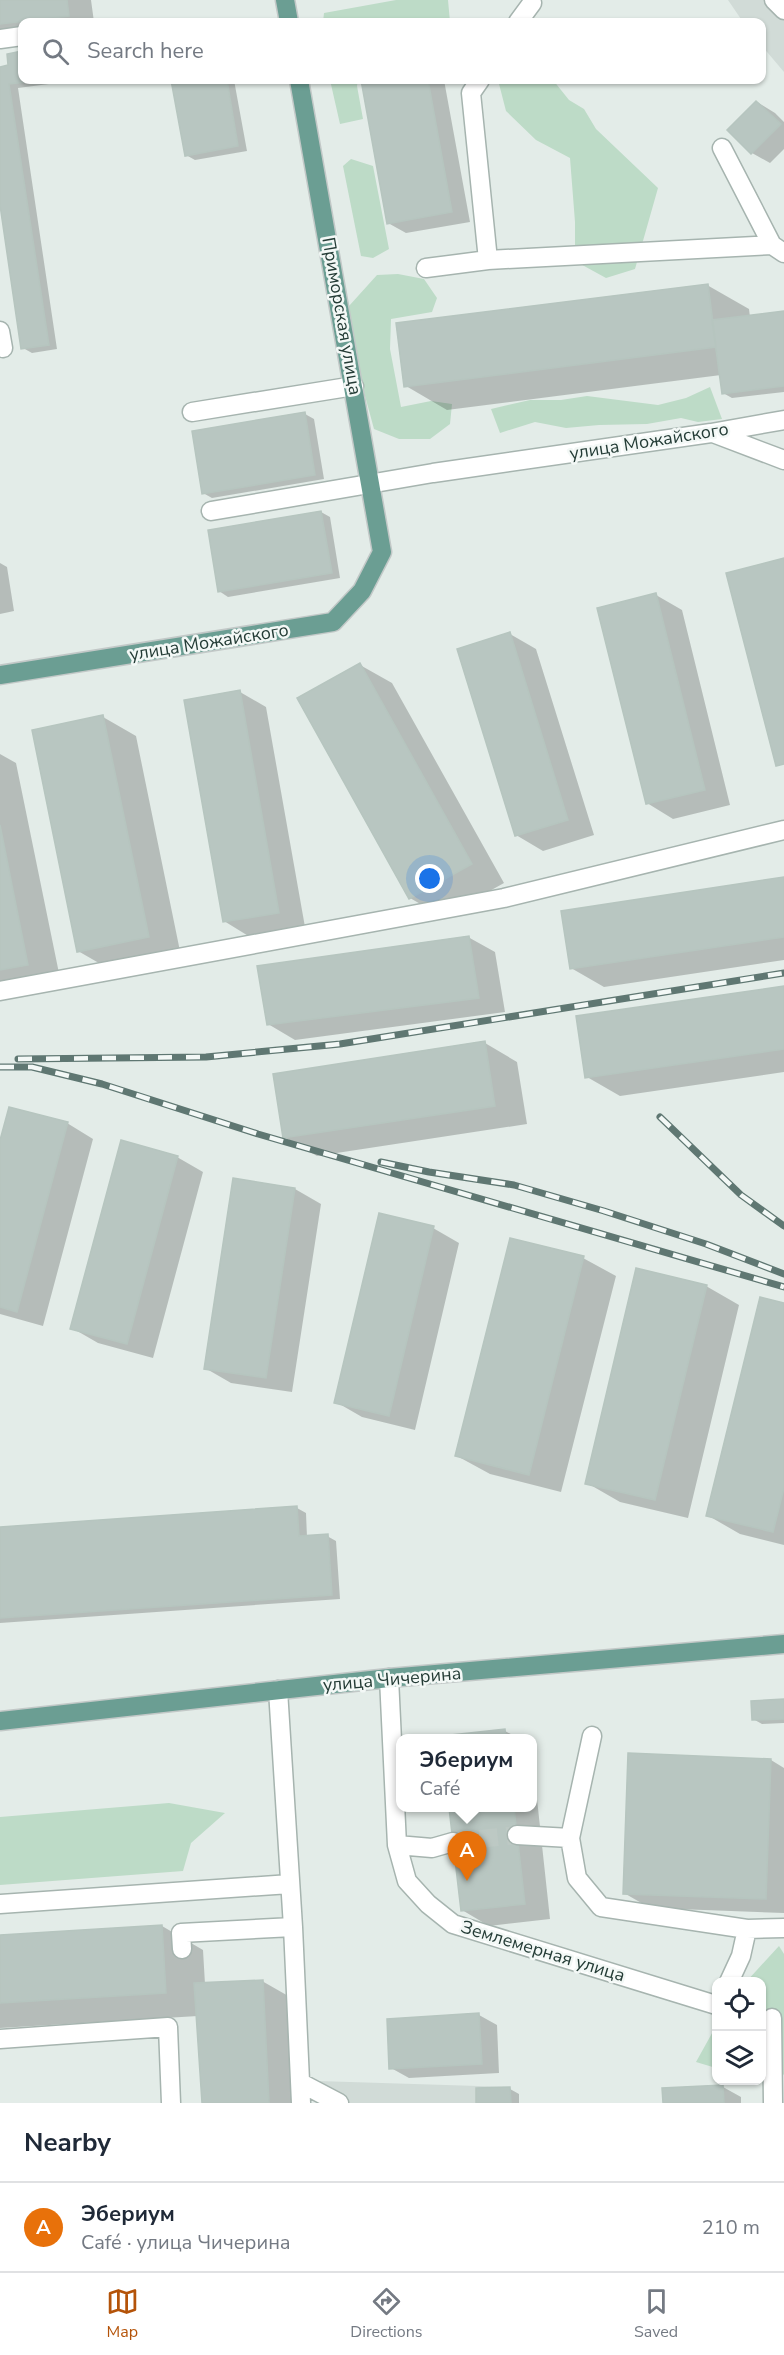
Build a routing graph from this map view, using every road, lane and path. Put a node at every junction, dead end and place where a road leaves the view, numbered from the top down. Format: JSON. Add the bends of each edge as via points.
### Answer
{"nodes":[{"id":1,"x":285,"y":0,"type":"edge"},
{"id":2,"x":774,"y":0,"type":"edge"},
{"id":3,"x":532,"y":3,"type":"dead end"},
{"id":4,"x":784,"y":10,"type":"edge"},
{"id":5,"x":288,"y":18,"type":"edge"},
{"id":6,"x":521,"y":18,"type":"edge"},
{"id":7,"x":18,"y":37,"type":"edge"},
{"id":8,"x":0,"y":39,"type":"edge"},
{"id":9,"x":300,"y":84,"type":"edge"},
{"id":10,"x":477,"y":84,"type":"edge"},
{"id":11,"x":722,"y":148,"type":"dead end"},
{"id":12,"x":778,"y":249,"type":"edge"},
{"id":13,"x":488,"y":260,"type":"junction"},
{"id":14,"x":426,"y":268,"type":"dead end"},
{"id":15,"x":354,"y":386,"type":"junction"},
{"id":16,"x":192,"y":412,"type":"dead end"},
{"id":17,"x":784,"y":420,"type":"edge"},
{"id":18,"x":711,"y":433,"type":"junction"},
{"id":19,"x":784,"y":460,"type":"edge"},
{"id":20,"x":372,"y":484,"type":"junction"},
{"id":21,"x":211,"y":511,"type":"dead end"},
{"id":22,"x":382,"y":552,"type":"joint"},
{"id":23,"x":0,"y":675,"type":"edge"},
{"id":24,"x":784,"y":830,"type":"edge"},
{"id":25,"x":0,"y":991,"type":"edge"},
{"id":26,"x":784,"y":1644,"type":"edge"},
{"id":27,"x":389,"y":1678,"type":"junction"},
{"id":28,"x":278,"y":1690,"type":"junction"},
{"id":29,"x":0,"y":1721,"type":"edge"},
{"id":30,"x":592,"y":1736,"type":"dead end"},
{"id":31,"x":517,"y":1835,"type":"tunnel mouth"},
{"id":32,"x":570,"y":1838,"type":"junction"},
{"id":33,"x":453,"y":1842,"type":"tunnel mouth"},
{"id":34,"x":397,"y":1845,"type":"junction"},
{"id":35,"x":290,"y":1884,"type":"junction"},
{"id":36,"x":0,"y":1904,"type":"edge"},
{"id":37,"x":293,"y":1927,"type":"junction"},
{"id":38,"x":784,"y":1928,"type":"edge"},
{"id":39,"x":747,"y":1929,"type":"junction"},
{"id":40,"x":182,"y":1949,"type":"dead end"},
{"id":41,"x":731,"y":1977,"type":"edge"},
{"id":42,"x":712,"y":2003,"type":"edge"},
{"id":43,"x":772,"y":2017,"type":"edge"},
{"id":44,"x":0,"y":2039,"type":"edge"},
{"id":45,"x":301,"y":2083,"type":"junction"},
{"id":46,"x":171,"y":2103,"type":"edge"},
{"id":47,"x":301,"y":2103,"type":"edge"},
{"id":48,"x":339,"y":2103,"type":"edge"},
{"id":49,"x":773,"y":2103,"type":"edge"}],
"edges":[{"from":1,"to":5,"type":"main road"},
{"from":2,"to":4,"type":"street"},
{"from":3,"to":6,"type":"street"},
{"from":7,"to":8,"type":"street"},
{"from":9,"to":15,"type":"main road","name":"Приморская улица"},
{"from":10,"to":13,"type":"street","via":[[471,93]]},
{"from":11,"to":12,"type":"street"},
{"from":12,"to":13,"type":"street"},
{"from":13,"to":14,"type":"street"},
{"from":15,"to":16,"type":"street"},
{"from":15,"to":20,"type":"main road","name":"Приморская улица"},
{"from":17,"to":18,"type":"street","name":"улица Можайского"},
{"from":18,"to":19,"type":"street"},
{"from":18,"to":20,"type":"street","name":"улица Можайского"},
{"from":20,"to":21,"type":"street","name":"улица Можайского"},
{"from":20,"to":22,"type":"main road","name":"Приморская улица"},
{"from":22,"to":23,"type":"main road","name":"улица Можайского","via":[[362,591],[333,622]]},
{"from":24,"to":25,"type":"street","via":[[504,898]]},
{"from":26,"to":27,"type":"main road","name":"улица Чичерина"},
{"from":27,"to":28,"type":"main road","name":"улица Чичерина"},
{"from":27,"to":34,"type":"street","name":"Землемерная улица"},
{"from":28,"to":29,"type":"main road","name":"улица Чичерина"},
{"from":28,"to":35,"type":"street"},
{"from":30,"to":32,"type":"street"},
{"from":31,"to":32,"type":"street"},
{"from":32,"to":39,"type":"street","via":[[577,1878],[601,1907]]},
{"from":33,"to":34,"type":"street","via":[[432,1848]]},
{"from":34,"to":42,"type":"street","name":"Землемерная улица","via":[[407,1881],[453,1924]]},
{"from":35,"to":36,"type":"street"},
{"from":35,"to":37,"type":"street"},
{"from":37,"to":40,"type":"street","via":[[181,1933]]},
{"from":37,"to":45,"type":"street"},
{"from":38,"to":39,"type":"street"},
{"from":39,"to":41,"type":"street"},
{"from":43,"to":49,"type":"street"},
{"from":44,"to":46,"type":"street","via":[[168,2027]]},
{"from":45,"to":47,"type":"street"},
{"from":45,"to":48,"type":"street"}]}
